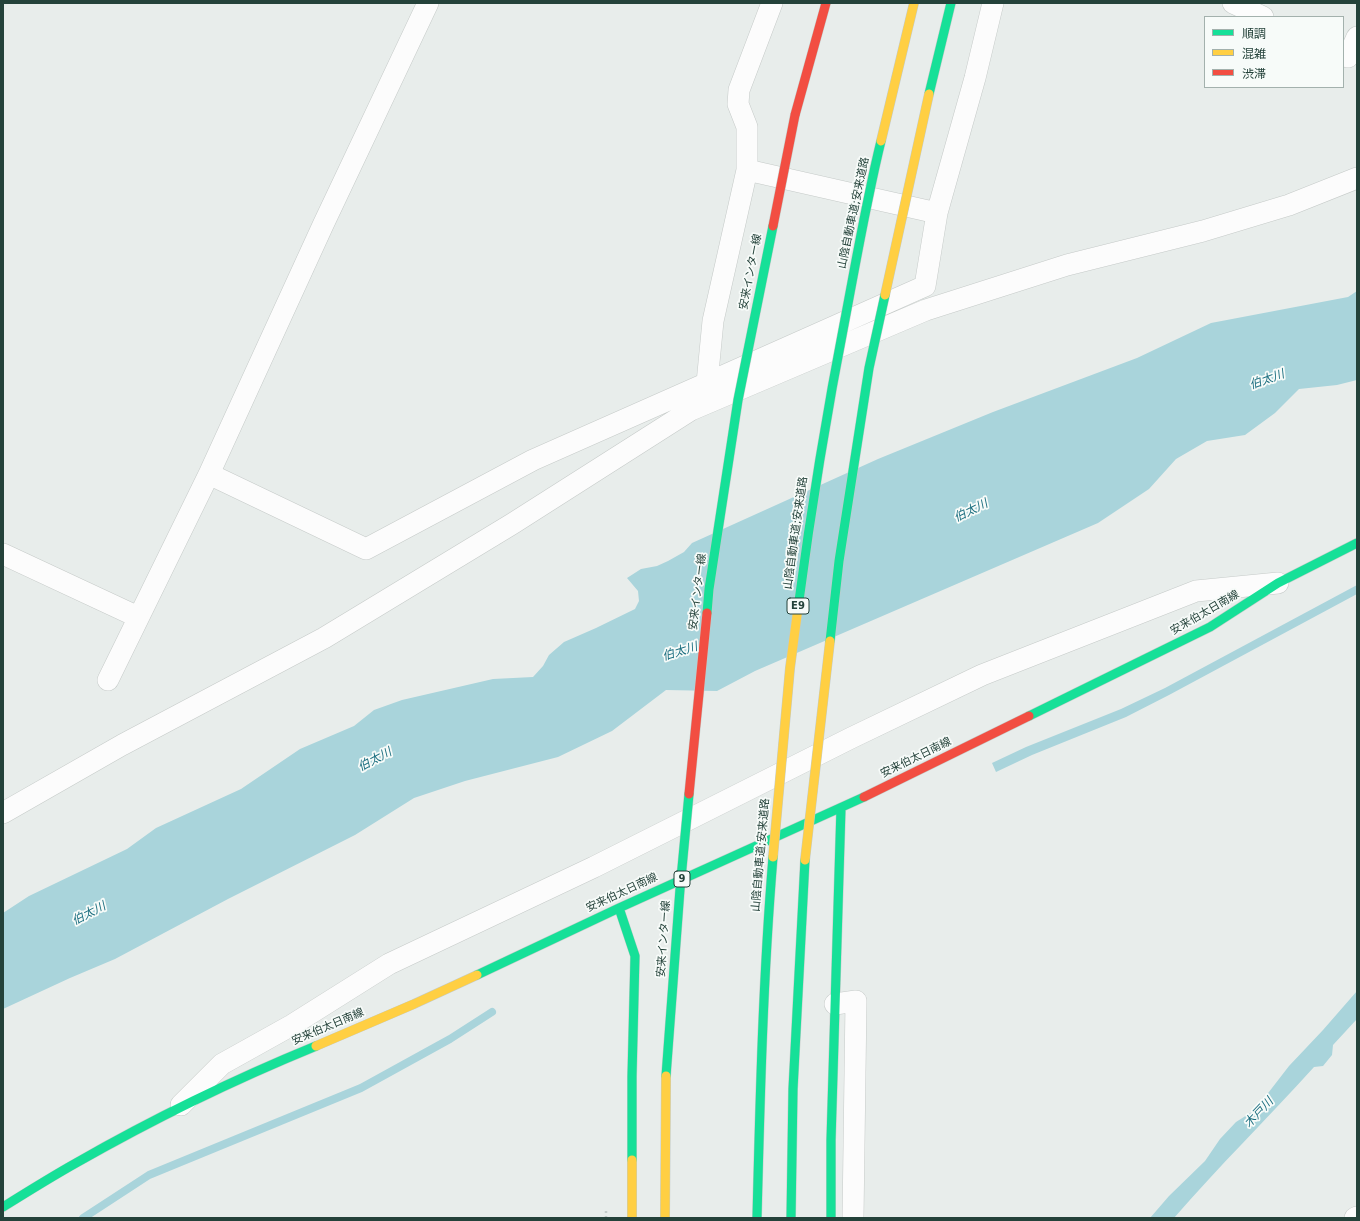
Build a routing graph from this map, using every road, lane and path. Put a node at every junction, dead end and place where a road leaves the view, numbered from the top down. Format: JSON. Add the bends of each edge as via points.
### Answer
{"nodes":[{"id":1,"x":428,"y":3,"type":"edge"},
{"id":2,"x":772,"y":3,"type":"edge"},
{"id":3,"x":826,"y":3,"type":"edge"},
{"id":4,"x":914,"y":3,"type":"edge"},
{"id":5,"x":951,"y":3,"type":"edge"},
{"id":6,"x":993,"y":3,"type":"edge"},
{"id":7,"x":1233,"y":3,"type":"edge"},
{"id":8,"x":1261,"y":16,"type":"edge"},
{"id":9,"x":1357,"y":37,"type":"edge"},
{"id":10,"x":1344,"y":54,"type":"edge"},
{"id":11,"x":747,"y":170,"type":"junction"},
{"id":12,"x":1357,"y":178,"type":"edge"},
{"id":13,"x":857,"y":188,"type":"dead end"},
{"id":14,"x":853,"y":203,"type":"dead end"},
{"id":15,"x":937,"y":213,"type":"junction"},
{"id":16,"x":925,"y":286,"type":"junction"},
{"id":17,"x":926,"y":310,"type":"junction"},
{"id":18,"x":830,"y":320,"type":"dead end"},
{"id":19,"x":821,"y":366,"type":"dead end"},
{"id":20,"x":707,"y":382,"type":"junction"},
{"id":21,"x":688,"y":402,"type":"junction"},
{"id":22,"x":209,"y":474,"type":"junction"},
{"id":23,"x":1357,"y":543,"type":"edge"},
{"id":24,"x":3,"y":554,"type":"edge"},
{"id":25,"x":1278,"y":583,"type":"junction"},
{"id":26,"x":138,"y":617,"type":"junction"},
{"id":27,"x":108,"y":680,"type":"dead end"},
{"id":28,"x":767,"y":768,"type":"dead end"},
{"id":29,"x":764,"y":790,"type":"dead end"},
{"id":30,"x":841,"y":808,"type":"junction"},
{"id":31,"x":3,"y":813,"type":"edge"},
{"id":32,"x":761,"y":837,"type":"dead end"},
{"id":33,"x":759,"y":852,"type":"dead end"},
{"id":34,"x":619,"y":908,"type":"junction"},
{"id":35,"x":835,"y":1004,"type":"junction"},
{"id":36,"x":178,"y":1108,"type":"junction"},
{"id":37,"x":3,"y":1207,"type":"edge"},
{"id":38,"x":632,"y":1218,"type":"edge"},
{"id":39,"x":665,"y":1218,"type":"edge"},
{"id":40,"x":757,"y":1218,"type":"edge"},
{"id":41,"x":791,"y":1218,"type":"edge"},
{"id":42,"x":831,"y":1218,"type":"edge"},
{"id":43,"x":853,"y":1218,"type":"edge"}],
"edges":[{"from":1,"to":22,"type":"street"},
{"from":2,"to":11,"type":"street","via":[[738,90],[738,104],[747,127]]},
{"from":3,"to":39,"type":"main road","name":"安来インター線","bridge":true,"via":[[795,115],[738,400],[709,589],[680,889],[666,1071]]},
{"from":4,"to":40,"type":"main road","name":"山陰自動車道;安来道路","number":"E9","bridge":true,"via":[[880,145],[827,412],[792,652],[767,931]]},
{"from":5,"to":41,"type":"main road","bridge":true,"via":[[869,368],[838,569],[804,869],[793,1089]]},
{"from":6,"to":15,"type":"street"},
{"from":7,"to":8,"type":"street"},
{"from":9,"to":10,"type":"street","via":[[1348,56]]},
{"from":11,"to":15,"type":"street"},
{"from":11,"to":20,"type":"street","via":[[713,321]]},
{"from":12,"to":17,"type":"street","via":[[1282,207],[1203,231],[1067,265]]},
{"from":13,"to":14,"type":"main road","name":"山陰自動車道;安来道路"},
{"from":15,"to":16,"type":"street"},
{"from":16,"to":17,"type":"street"},
{"from":16,"to":20,"type":"street"},
{"from":17,"to":21,"type":"street"},
{"from":18,"to":19,"type":"main road"},
{"from":20,"to":21,"type":"street"},
{"from":21,"to":22,"type":"street","via":[[533,460],[366,549]]},
{"from":21,"to":31,"type":"street","via":[[512,524],[324,638],[122,745]]},
{"from":22,"to":26,"type":"street"},
{"from":23,"to":25,"type":"main road","name":"安来伯太日南線","number":"9"},
{"from":24,"to":26,"type":"street"},
{"from":25,"to":30,"type":"main road","name":"安来伯太日南線","number":"9","via":[[1210,627]]},
{"from":25,"to":36,"type":"street","via":[[1196,591],[982,675],[389,964],[292,1025],[222,1064]]},
{"from":26,"to":27,"type":"street"},
{"from":28,"to":29,"type":"main road","name":"山陰自動車道;安来道路"},
{"from":30,"to":34,"type":"main road","name":"安来伯太日南線","number":"9"},
{"from":30,"to":35,"type":"main road"},
{"from":32,"to":33,"type":"main road","name":"山陰自動車道;安来道路"},
{"from":34,"to":36,"type":"main road","name":"安来伯太日南線","number":"9","via":[[414,1004],[260,1069]]},
{"from":34,"to":38,"type":"main road","via":[[636,956],[632,1076]]},
{"from":35,"to":42,"type":"main road"},
{"from":35,"to":43,"type":"street","via":[[856,1001]]},
{"from":36,"to":37,"type":"main road","name":"安来伯太日南線","number":"9","via":[[75,1163]]}]}
